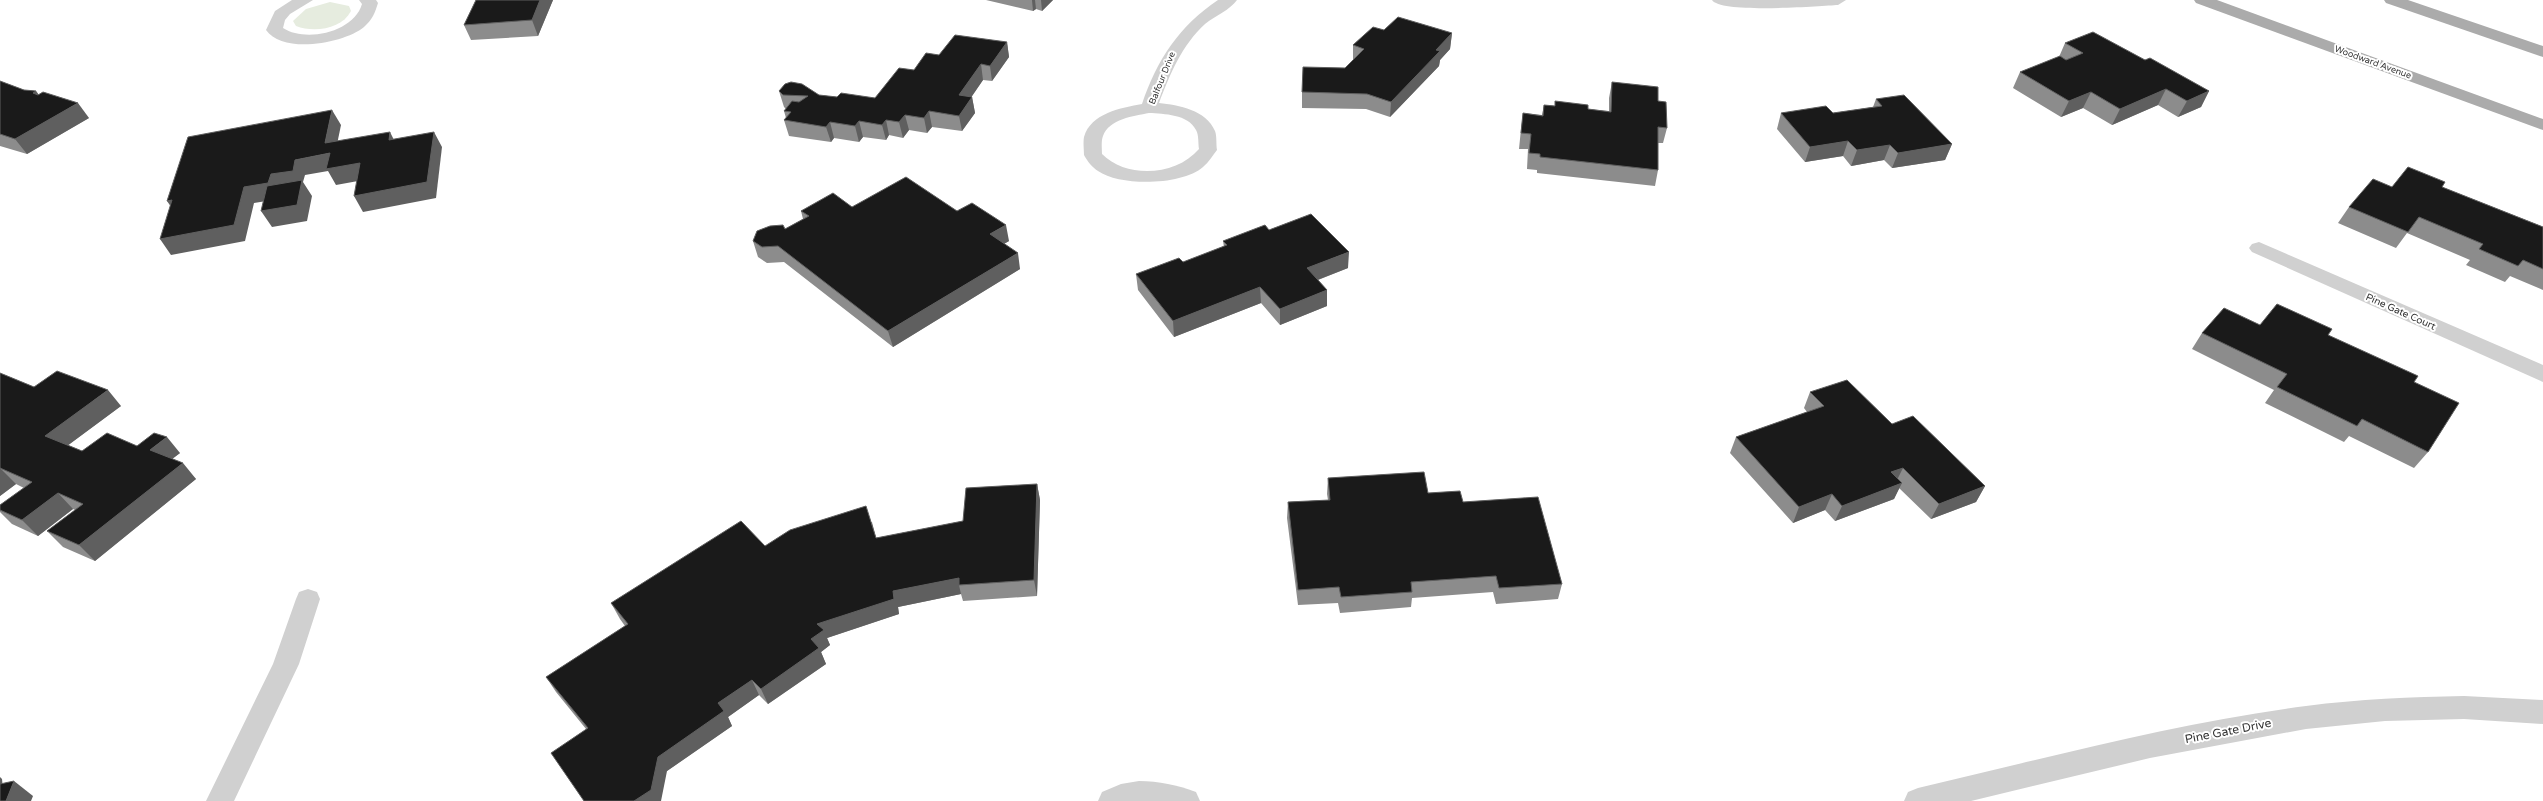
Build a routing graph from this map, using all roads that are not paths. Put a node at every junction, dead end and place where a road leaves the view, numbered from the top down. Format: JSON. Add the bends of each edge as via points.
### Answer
{"nodes":[{"id":1,"x":305,"y":0,"type":"edge"},
{"id":2,"x":367,"y":0,"type":"edge"},
{"id":3,"x":1229,"y":0,"type":"edge"},
{"id":4,"x":1720,"y":0,"type":"edge"},
{"id":5,"x":1838,"y":0,"type":"edge"},
{"id":6,"x":2202,"y":0,"type":"edge"},
{"id":7,"x":2392,"y":0,"type":"edge"},
{"id":8,"x":2543,"y":52,"type":"edge"},
{"id":9,"x":1150,"y":108,"type":"junction"},
{"id":10,"x":2543,"y":125,"type":"edge"},
{"id":11,"x":2259,"y":248,"type":"dead end"},
{"id":12,"x":2543,"y":374,"type":"edge"},
{"id":13,"x":308,"y":599,"type":"dead end"},
{"id":14,"x":2543,"y":712,"type":"edge"},
{"id":15,"x":220,"y":801,"type":"edge"},
{"id":16,"x":1112,"y":801,"type":"edge"},
{"id":17,"x":1186,"y":801,"type":"edge"},
{"id":18,"x":1918,"y":801,"type":"edge"}],
"edges":[{"from":1,"to":2,"type":"street","via":[[280,14],[274,22],[274,30],[279,36],[305,40],[339,33],[365,18],[370,10],[370,3]]},
{"from":3,"to":9,"type":"street","name":"Balfour Drive","via":[[1196,22],[1182,36],[1168,59]]},
{"from":4,"to":5,"type":"street","via":[[1773,4]]},
{"from":6,"to":10,"type":"main road","name":"Woodward Avenue"},
{"from":7,"to":8,"type":"main road"},
{"from":9,"to":9,"type":"street","name":"Balfour Drive","via":[[1117,115],[1104,122],[1095,132],[1091,142],[1092,152],[1098,162],[1109,170],[1141,178],[1176,173],[1202,158],[1208,148],[1208,137],[1204,127],[1182,113]]},
{"from":11,"to":12,"type":"street","name":"Pine Gate Court"},
{"from":13,"to":15,"type":"street","via":[[286,664]]},
{"from":14,"to":18,"type":"street","name":"Pine Gate Drive","via":[[2442,707],[2347,712],[2290,719]]},
{"from":16,"to":17,"type":"street","via":[[1143,793],[1170,795]]}]}
